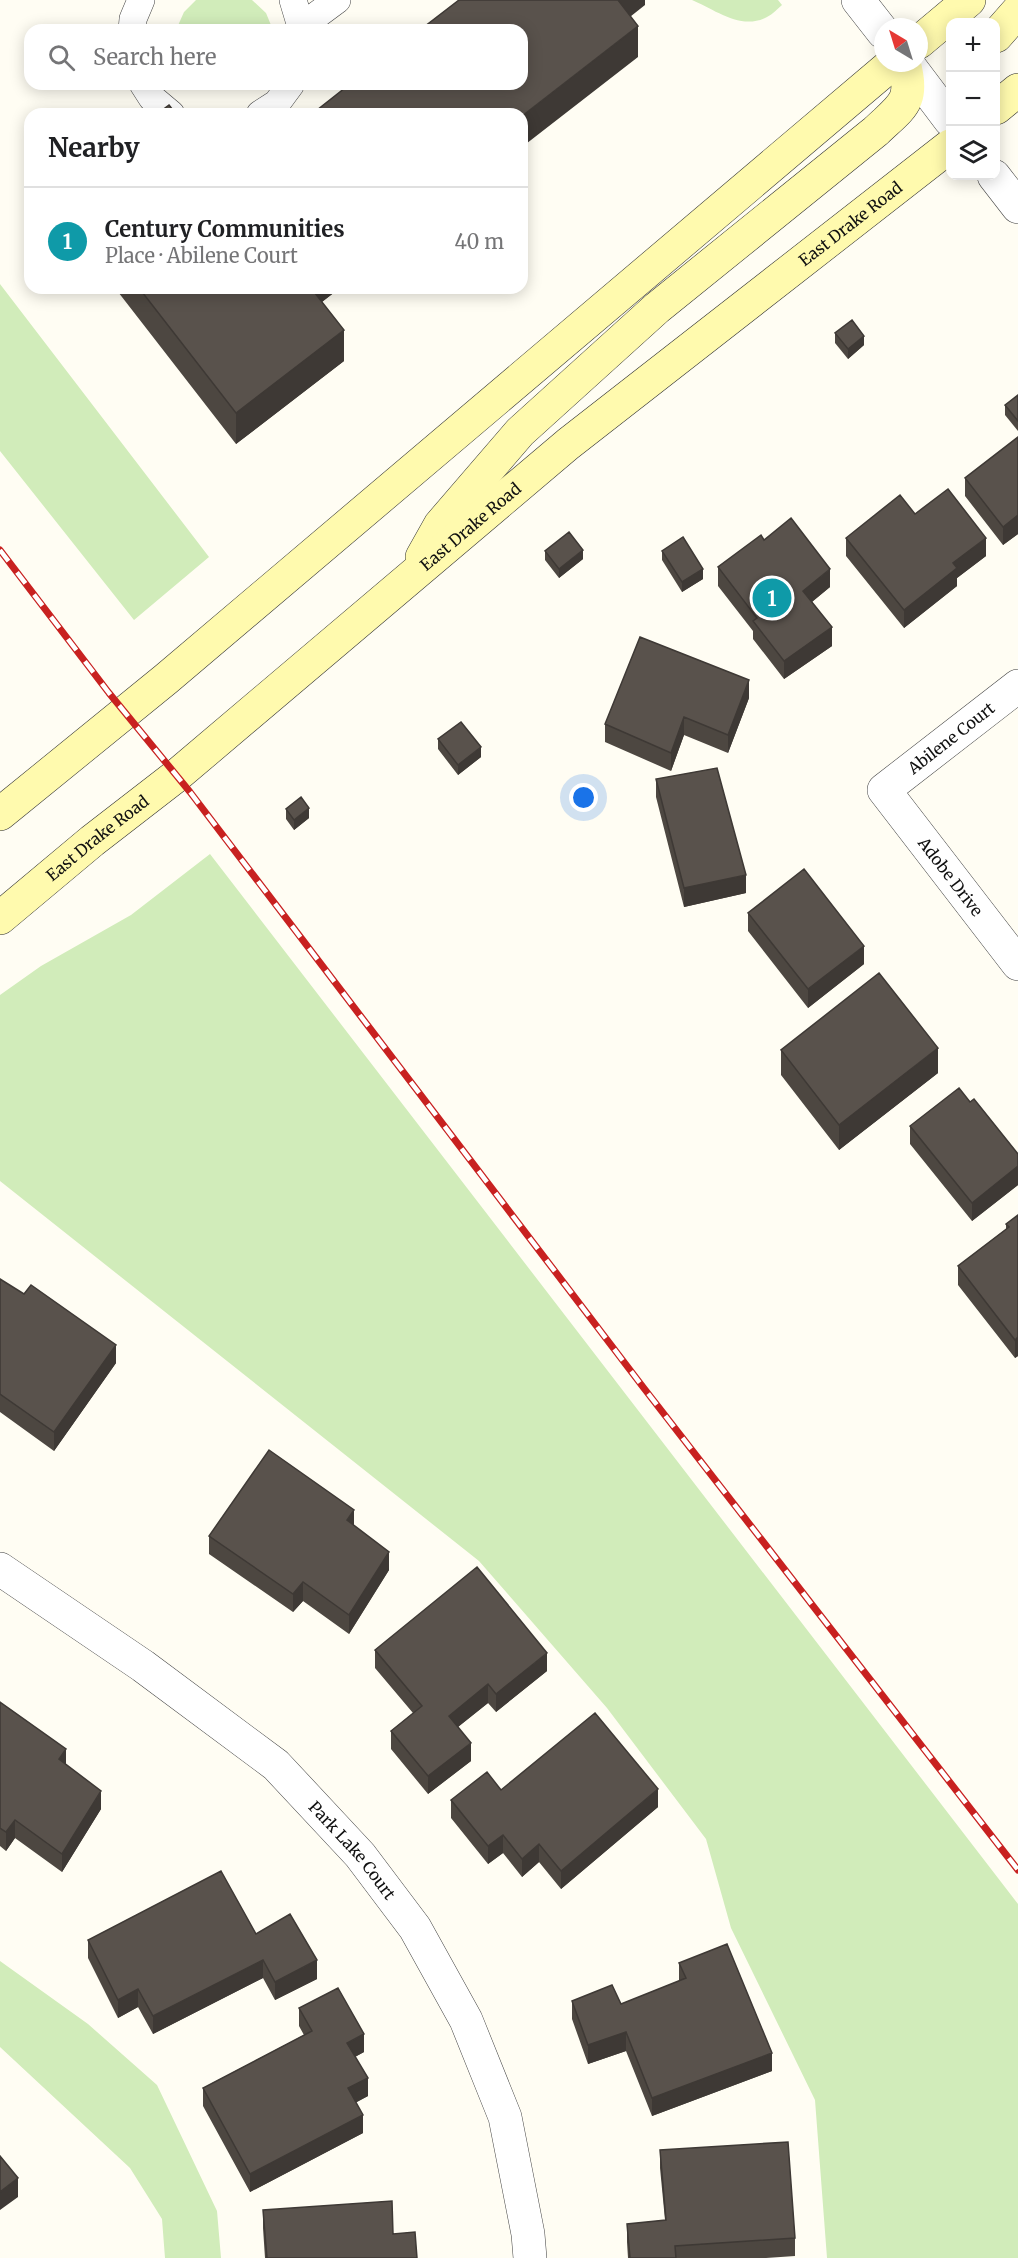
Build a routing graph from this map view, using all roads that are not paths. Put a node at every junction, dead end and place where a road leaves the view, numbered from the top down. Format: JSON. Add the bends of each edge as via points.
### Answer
{"nodes":[{"id":1,"x":141,"y":0,"type":"edge"},
{"id":2,"x":293,"y":0,"type":"edge"},
{"id":3,"x":337,"y":0,"type":"edge"},
{"id":4,"x":858,"y":0,"type":"edge"},
{"id":5,"x":969,"y":0,"type":"edge"},
{"id":6,"x":1018,"y":11,"type":"edge"},
{"id":7,"x":874,"y":20,"type":"edge"},
{"id":8,"x":133,"y":24,"type":"edge"},
{"id":9,"x":301,"y":24,"type":"edge"},
{"id":10,"x":307,"y":24,"type":"edge"},
{"id":11,"x":1000,"y":31,"type":"edge"},
{"id":12,"x":928,"y":34,"type":"edge"},
{"id":13,"x":882,"y":72,"type":"edge"},
{"id":14,"x":906,"y":72,"type":"edge"},
{"id":15,"x":912,"y":72,"type":"edge"},
{"id":16,"x":147,"y":90,"type":"edge"},
{"id":17,"x":287,"y":90,"type":"edge"},
{"id":18,"x":1018,"y":90,"type":"edge"},
{"id":19,"x":1000,"y":105,"type":"edge"},
{"id":20,"x":164,"y":108,"type":"edge"},
{"id":21,"x":269,"y":108,"type":"edge"},
{"id":22,"x":946,"y":114,"type":"edge"},
{"id":23,"x":946,"y":150,"type":"edge"},
{"id":24,"x":997,"y":180,"type":"edge"},
{"id":25,"x":1018,"y":207,"type":"edge"},
{"id":26,"x":411,"y":577,"type":"junction"},
{"id":27,"x":1018,"y":686,"type":"edge"},
{"id":28,"x":884,"y":790,"type":"joint"},
{"id":29,"x":0,"y":814,"type":"edge"},
{"id":30,"x":0,"y":918,"type":"edge"},
{"id":31,"x":1018,"y":964,"type":"edge"},
{"id":32,"x":0,"y":1569,"type":"edge"},
{"id":33,"x":530,"y":2258,"type":"edge"}],
"edges":[{"from":1,"to":8,"type":"lane"},
{"from":2,"to":9,"type":"lane"},
{"from":3,"to":10,"type":"lane"},
{"from":4,"to":7,"type":"street"},
{"from":5,"to":12,"type":"main road"},
{"from":6,"to":11,"type":"main road"},
{"from":13,"to":29,"type":"main road","via":[[184,664]]},
{"from":14,"to":26,"type":"main road","via":[[909,89],[904,104],[876,131],[657,308],[520,432],[440,525]]},
{"from":15,"to":22,"type":"street"},
{"from":16,"to":20,"type":"lane"},
{"from":17,"to":21,"type":"lane"},
{"from":18,"to":19,"type":"main road"},
{"from":23,"to":26,"type":"main road","name":"East Drake Road","via":[[568,444]]},
{"from":24,"to":25,"type":"street"},
{"from":26,"to":30,"type":"main road","name":"East Drake Road","via":[[176,776]]},
{"from":27,"to":28,"type":"street","name":"Abilene Court"},
{"from":28,"to":31,"type":"street","name":"Adobe Drive"},
{"from":32,"to":33,"type":"street","name":"Park Lake Court","via":[[143,1666],[276,1765],[360,1855],[415,1928],[466,2020],[505,2117]]}]}
